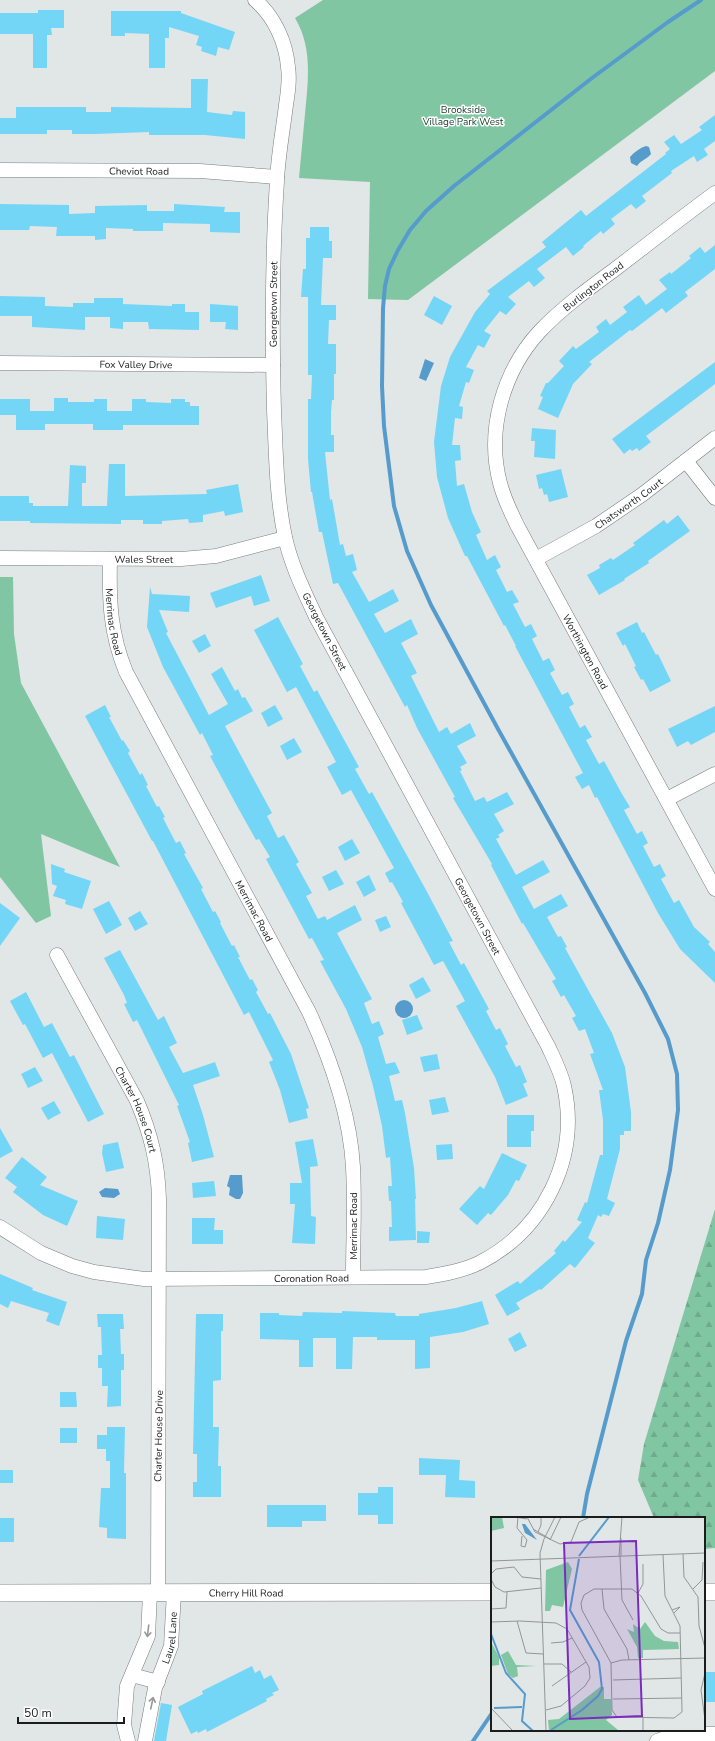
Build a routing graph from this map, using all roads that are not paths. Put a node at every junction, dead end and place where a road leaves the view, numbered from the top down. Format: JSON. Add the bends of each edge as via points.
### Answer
{"nodes":[{"id":1,"x":255,"y":0,"type":"edge"},
{"id":2,"x":0,"y":170,"type":"edge"},
{"id":3,"x":277,"y":177,"type":"junction"},
{"id":4,"x":715,"y":193,"type":"edge"},
{"id":5,"x":0,"y":363,"type":"edge"},
{"id":6,"x":273,"y":365,"type":"junction"},
{"id":7,"x":500,"y":403,"type":"joint"},
{"id":8,"x":715,"y":438,"type":"edge"},
{"id":9,"x":686,"y":461,"type":"junction"},
{"id":10,"x":715,"y":498,"type":"edge"},
{"id":11,"x":285,"y":538,"type":"junction"},
{"id":12,"x":0,"y":558,"type":"edge"},
{"id":13,"x":110,"y":559,"type":"junction"},
{"id":14,"x":536,"y":559,"type":"junction"},
{"id":15,"x":715,"y":774,"type":"edge"},
{"id":16,"x":667,"y":799,"type":"junction"},
{"id":17,"x":715,"y":889,"type":"edge"},
{"id":18,"x":57,"y":955,"type":"dead end"},
{"id":19,"x":567,"y":1143,"type":"joint"},
{"id":20,"x":0,"y":1227,"type":"edge"},
{"id":21,"x":353,"y":1278,"type":"junction"},
{"id":22,"x":159,"y":1279,"type":"junction"},
{"id":23,"x":160,"y":1592,"type":"junction"},
{"id":24,"x":491,"y":1592,"type":"edge"},
{"id":25,"x":0,"y":1593,"type":"edge"},
{"id":26,"x":132,"y":1675,"type":"junction"},
{"id":27,"x":158,"y":1682,"type":"junction"},
{"id":28,"x":715,"y":1734,"type":"edge"},
{"id":29,"x":128,"y":1741,"type":"edge"},
{"id":30,"x":145,"y":1741,"type":"edge"},
{"id":31,"x":657,"y":1741,"type":"edge"}],
"edges":[{"from":1,"to":3,"type":"street","name":"Georgetown Street","via":[[264,7],[275,24],[289,69]]},
{"from":2,"to":3,"type":"street","name":"Cheviot Road","via":[[200,171]]},
{"from":3,"to":6,"type":"street","name":"Georgetown Street","via":[[274,222]]},
{"from":4,"to":7,"type":"street","name":"Burlington Road","via":[[574,300],[544,327],[529,344],[511,372]]},
{"from":5,"to":6,"type":"street","name":"Fox Valley Drive"},
{"from":6,"to":11,"type":"street","name":"Georgetown Street","via":[[276,470]]},
{"from":7,"to":14,"type":"street","name":"Worthington Road","via":[[495,443],[500,481],[505,500]]},
{"from":8,"to":9,"type":"street","name":"Chatsworth Court"},
{"from":9,"to":10,"type":"street"},
{"from":9,"to":14,"type":"street","name":"Chatsworth Court","via":[[596,526]]},
{"from":11,"to":13,"type":"street","name":"Wales Street","via":[[204,558]]},
{"from":11,"to":19,"type":"street","name":"Georgetown Street","via":[[298,577],[316,617],[548,1046],[564,1085],[568,1116]]},
{"from":12,"to":13,"type":"street","name":"Wales Street"},
{"from":13,"to":21,"type":"street","name":"Merrimac Road","via":[[110,616],[116,645],[126,672],[309,1012],[336,1078],[346,1119],[353,1167]]},
{"from":14,"to":16,"type":"street","name":"Worthington Road"},
{"from":15,"to":16,"type":"street"},
{"from":16,"to":17,"type":"street","name":"Worthington Road"},
{"from":18,"to":22,"type":"street","name":"Charter House Court","via":[[137,1101],[144,1119],[156,1161],[158,1181]]},
{"from":19,"to":21,"type":"street","name":"Coronation Road","via":[[553,1190],[542,1208],[516,1238],[498,1252],[478,1263],[446,1274],[426,1277]]},
{"from":20,"to":22,"type":"street","name":"Coronation Road","via":[[41,1253],[72,1266],[117,1276]]},
{"from":21,"to":22,"type":"street","name":"Coronation Road"},
{"from":22,"to":23,"type":"street","name":"Charter House Drive"},
{"from":23,"to":24,"type":"main road","name":"Cherry Hill Road"},
{"from":23,"to":25,"type":"main road","name":"Cherry Hill Road"},
{"from":23,"to":26,"type":"street","name":"Laurel Lane","one_way":true,"via":[[148,1636]]},
{"from":23,"to":27,"type":"street","name":"Laurel Lane","via":[[171,1646]]},
{"from":26,"to":27,"type":"street"},
{"from":26,"to":29,"type":"street","name":"Laurel Lane","via":[[127,1686],[124,1725]]},
{"from":30,"to":27,"type":"street","name":"Laurel Lane","one_way":true,"via":[[148,1718]]},
{"from":28,"to":31,"type":"street","via":[[684,1734]]}]}
